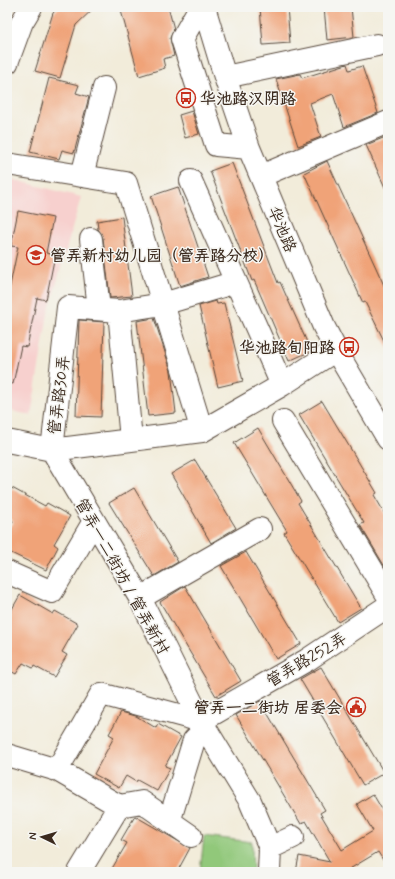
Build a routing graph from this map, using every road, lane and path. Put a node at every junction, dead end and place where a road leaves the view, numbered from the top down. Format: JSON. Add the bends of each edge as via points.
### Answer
{"nodes":[{"id":1,"x":31,"y":7,"type":"edge"},
{"id":2,"x":200,"y":7,"type":"edge"},
{"id":3,"x":204,"y":7,"type":"edge"},
{"id":4,"x":377,"y":45,"type":"dead end"},
{"id":5,"x":7,"y":63,"type":"edge"},
{"id":6,"x":224,"y":77,"type":"junction"},
{"id":7,"x":104,"y":88,"type":"dead end"},
{"id":8,"x":388,"y":122,"type":"edge"},
{"id":9,"x":249,"y":148,"type":"junction"},
{"id":10,"x":7,"y":164,"type":"edge"},
{"id":11,"x":82,"y":176,"type":"junction"},
{"id":12,"x":261,"y":176,"type":"junction"},
{"id":13,"x":191,"y":181,"type":"dead end"},
{"id":14,"x":91,"y":239,"type":"dead end"},
{"id":15,"x":236,"y":282,"type":"junction"},
{"id":16,"x":163,"y":304,"type":"junction"},
{"id":17,"x":109,"y":310,"type":"junction"},
{"id":18,"x":336,"y":350,"type":"junction"},
{"id":19,"x":282,"y":385,"type":"junction"},
{"id":20,"x":283,"y":421,"type":"dead end"},
{"id":21,"x":202,"y":431,"type":"junction"},
{"id":22,"x":388,"y":439,"type":"edge"},
{"id":23,"x":131,"y":440,"type":"junction"},
{"id":24,"x":7,"y":441,"type":"edge"},
{"id":25,"x":52,"y":450,"type":"junction"},
{"id":26,"x":94,"y":521,"type":"junction"},
{"id":27,"x":260,"y":529,"type":"dead end"},
{"id":28,"x":7,"y":572,"type":"edge"},
{"id":29,"x":388,"y":596,"type":"edge"},
{"id":30,"x":140,"y":598,"type":"junction"},
{"id":31,"x":388,"y":606,"type":"edge"},
{"id":32,"x":203,"y":725,"type":"junction"},
{"id":33,"x":7,"y":754,"type":"edge"},
{"id":34,"x":57,"y":770,"type":"junction"},
{"id":35,"x":119,"y":806,"type":"junction"},
{"id":36,"x":170,"y":819,"type":"junction"},
{"id":37,"x":192,"y":836,"type":"dead end"},
{"id":38,"x":292,"y":837,"type":"dead end"},
{"id":39,"x":270,"y":848,"type":"junction"},
{"id":40,"x":79,"y":872,"type":"edge"},
{"id":41,"x":269,"y":872,"type":"edge"}],
"edges":[{"from":1,"to":5,"type":"street","via":[[22,22]]},
{"from":2,"to":9,"type":"street","via":[[182,39],[216,145]]},
{"from":3,"to":6,"type":"street","name":"华池路"},
{"from":4,"to":6,"type":"street"},
{"from":6,"to":9,"type":"street","name":"华池路"},
{"from":7,"to":11,"type":"street"},
{"from":8,"to":12,"type":"street"},
{"from":9,"to":12,"type":"street","name":"华池路"},
{"from":10,"to":11,"type":"street"},
{"from":11,"to":16,"type":"street","via":[[126,183]]},
{"from":12,"to":18,"type":"street","name":"华池路"},
{"from":13,"to":15,"type":"street"},
{"from":14,"to":17,"type":"street"},
{"from":15,"to":16,"type":"street","name":"管弄路30弄"},
{"from":15,"to":19,"type":"street"},
{"from":16,"to":17,"type":"street","name":"管弄路30弄"},
{"from":16,"to":21,"type":"street"},
{"from":17,"to":23,"type":"street"},
{"from":17,"to":25,"type":"street","name":"管弄路30弄","via":[[68,307]]},
{"from":18,"to":19,"type":"street","name":"管弄路30弄"},
{"from":18,"to":22,"type":"street","name":"华池路"},
{"from":19,"to":21,"type":"street","name":"管弄路30弄"},
{"from":20,"to":29,"type":"street"},
{"from":21,"to":23,"type":"street","name":"管弄路30弄"},
{"from":23,"to":25,"type":"street","name":"管弄路30弄"},
{"from":24,"to":25,"type":"street"},
{"from":25,"to":26,"type":"street","name":"管弄一二街坊 / 管弄新村"},
{"from":26,"to":28,"type":"street","via":[[52,592]]},
{"from":26,"to":30,"type":"street","name":"管弄一二街坊 / 管弄新村"},
{"from":27,"to":30,"type":"street"},
{"from":30,"to":32,"type":"street","name":"管弄一二街坊 / 管弄新村"},
{"from":31,"to":32,"type":"street","name":"管弄路252弄","via":[[350,633]]},
{"from":32,"to":34,"type":"street","via":[[101,694]]},
{"from":32,"to":36,"type":"street","via":[[194,740]]},
{"from":32,"to":39,"type":"street","name":"管弄一二街坊 / 管弄新村","via":[[250,801]]},
{"from":33,"to":34,"type":"street"},
{"from":34,"to":35,"type":"street"},
{"from":35,"to":36,"type":"street","via":[[142,802]]},
{"from":35,"to":40,"type":"street"},
{"from":36,"to":37,"type":"street"},
{"from":38,"to":39,"type":"street"},
{"from":39,"to":41,"type":"street","name":"管弄一二街坊 / 管弄新村"}]}
